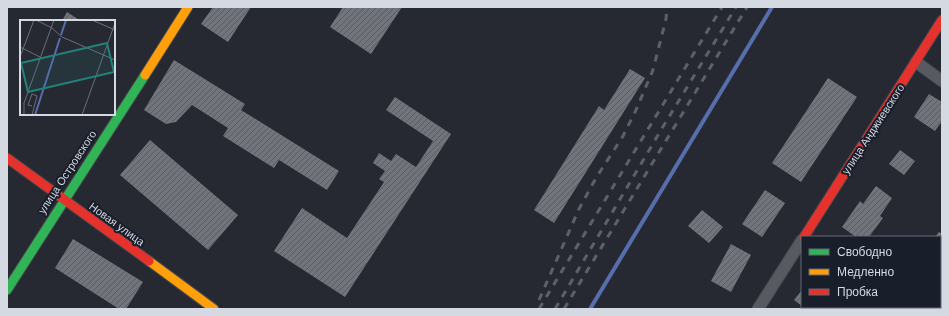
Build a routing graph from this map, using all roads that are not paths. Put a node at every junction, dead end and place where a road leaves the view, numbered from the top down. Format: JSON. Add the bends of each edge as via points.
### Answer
{"nodes":[{"id":1,"x":188,"y":7,"type":"edge"},
{"id":2,"x":942,"y":20,"type":"edge"},
{"id":3,"x":916,"y":62,"type":"junction"},
{"id":4,"x":942,"y":81,"type":"edge"},
{"id":5,"x":7,"y":158,"type":"edge"},
{"id":6,"x":64,"y":200,"type":"junction"},
{"id":7,"x":805,"y":236,"type":"edge"},
{"id":8,"x":801,"y":242,"type":"edge"},
{"id":9,"x":7,"y":290,"type":"edge"},
{"id":10,"x":214,"y":309,"type":"edge"},
{"id":11,"x":758,"y":309,"type":"edge"}],
"edges":[{"from":1,"to":6,"type":"street","name":"улица Островского"},
{"from":2,"to":3,"type":"street","name":"улица Анджиевского"},
{"from":3,"to":4,"type":"street"},
{"from":3,"to":7,"type":"street","name":"улица Анджиевского"},
{"from":5,"to":6,"type":"street","name":"Новая улица"},
{"from":6,"to":9,"type":"street","name":"улица Островского"},
{"from":6,"to":10,"type":"street","name":"Новая улица"},
{"from":8,"to":11,"type":"street"}]}
